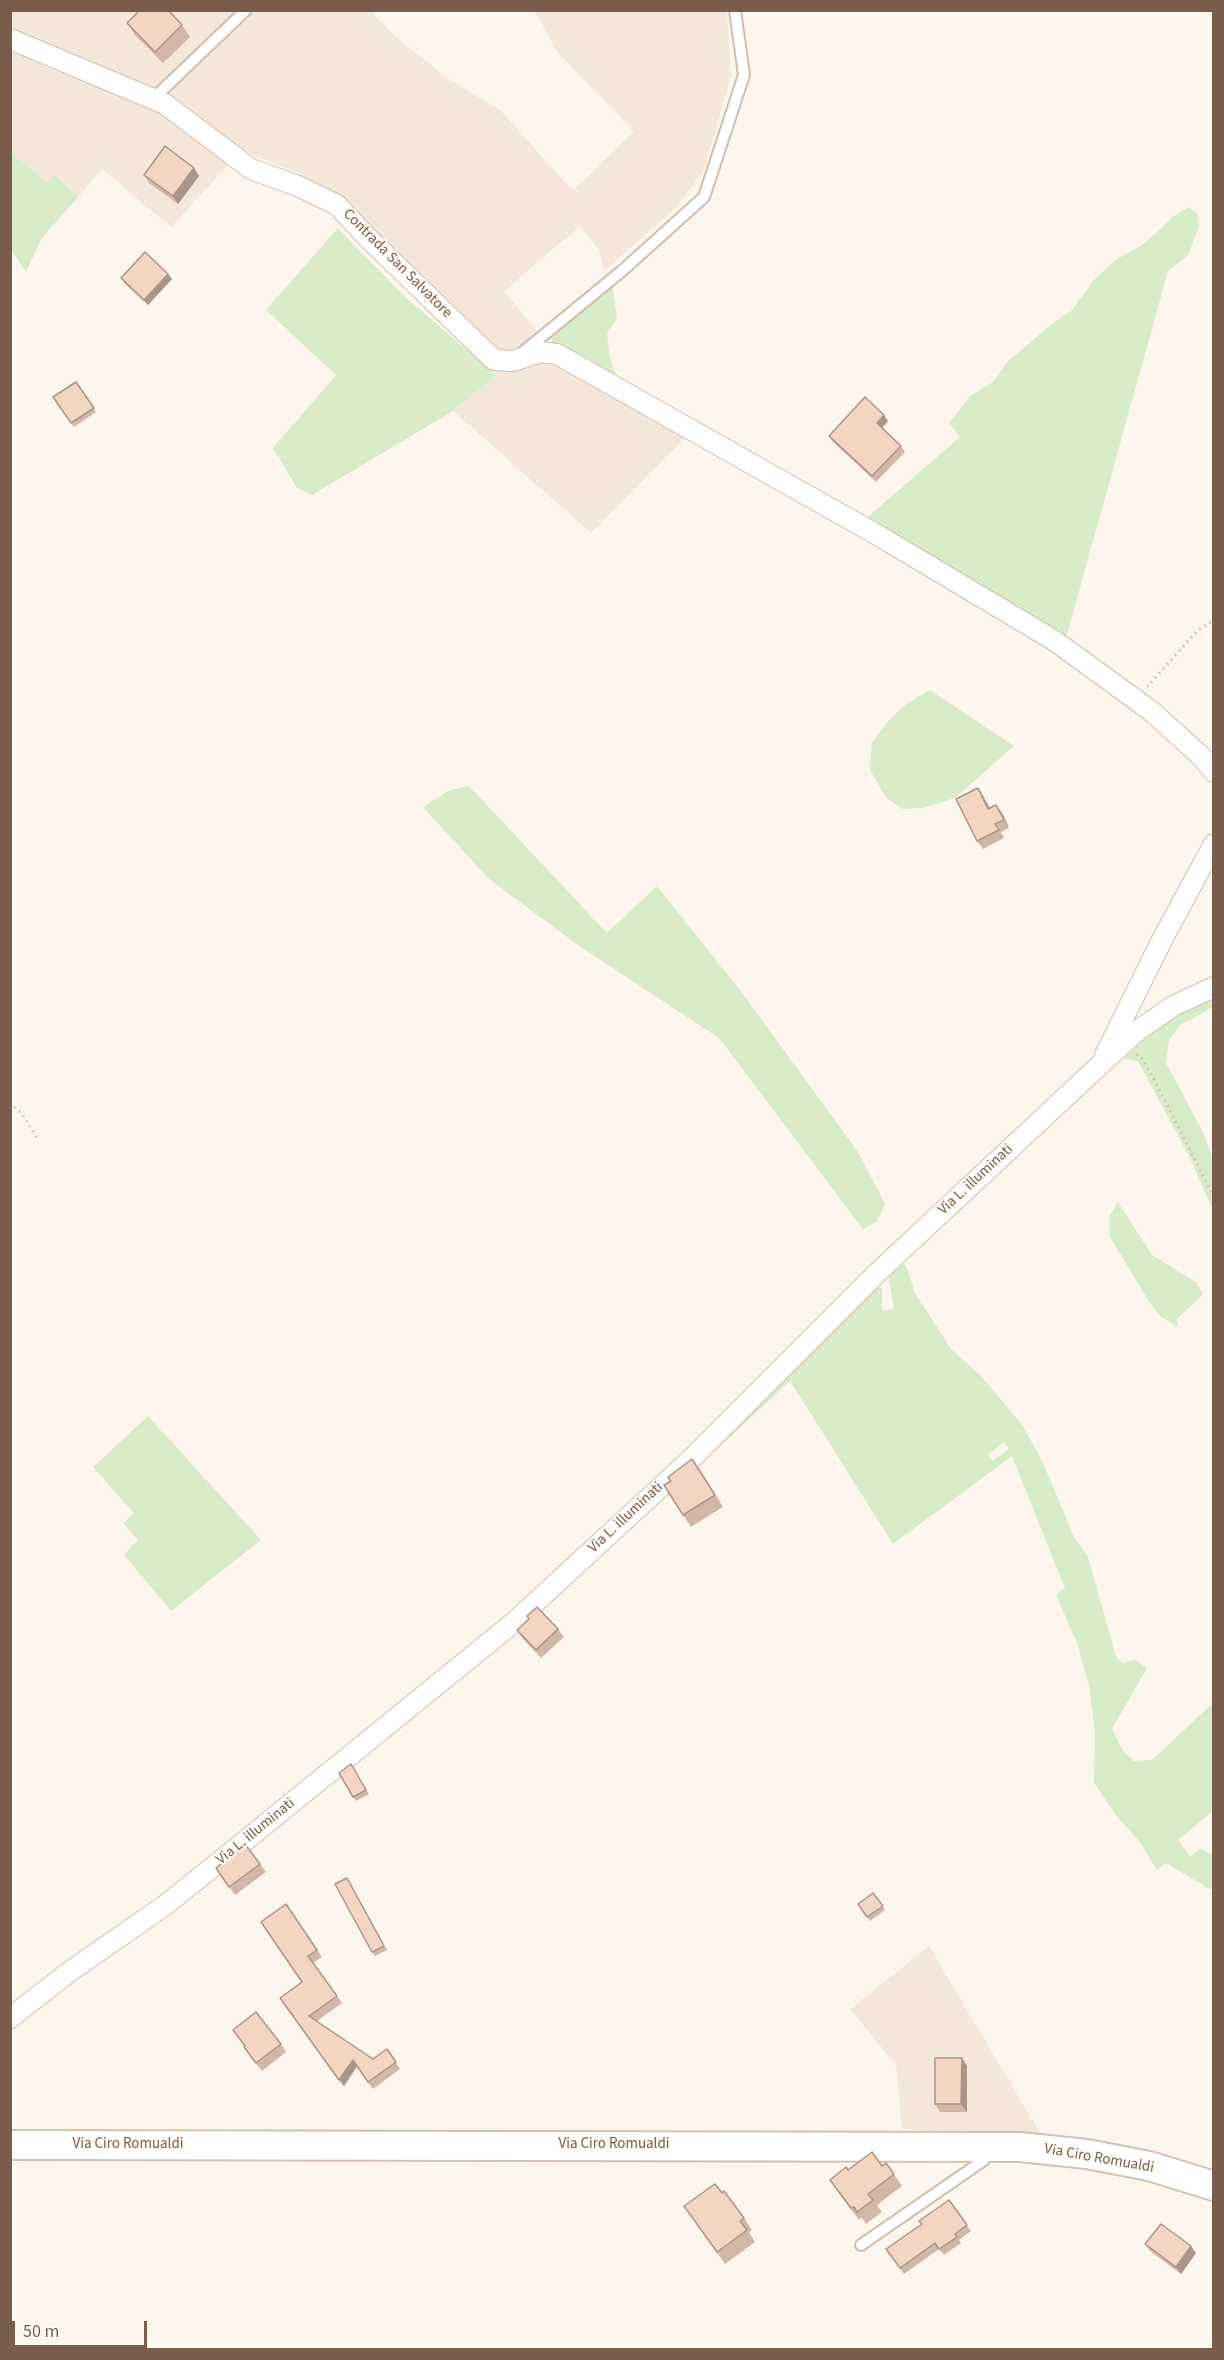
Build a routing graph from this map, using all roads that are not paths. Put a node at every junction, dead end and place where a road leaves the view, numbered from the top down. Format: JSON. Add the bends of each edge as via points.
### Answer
{"nodes":[{"id":1,"x":246,"y":10,"type":"edge"},
{"id":2,"x":735,"y":10,"type":"edge"},
{"id":3,"x":10,"y":39,"type":"edge"},
{"id":4,"x":153,"y":99,"type":"junction"},
{"id":5,"x":513,"y":361,"type":"junction"},
{"id":6,"x":1214,"y":772,"type":"edge"},
{"id":7,"x":1214,"y":844,"type":"edge"},
{"id":8,"x":1214,"y":987,"type":"edge"},
{"id":9,"x":1102,"y":1063,"type":"junction"},
{"id":10,"x":10,"y":2018,"type":"edge"},
{"id":11,"x":10,"y":2145,"type":"edge"},
{"id":12,"x":984,"y":2148,"type":"junction"},
{"id":13,"x":1214,"y":2186,"type":"edge"},
{"id":14,"x":861,"y":2245,"type":"dead end"}],
"edges":[{"from":1,"to":4,"type":"lane"},
{"from":2,"to":5,"type":"lane","via":[[744,75],[704,197]]},
{"from":3,"to":4,"type":"street","name":"Contrada San Salvatore"},
{"from":4,"to":5,"type":"street","name":"Contrada San Salvatore","via":[[251,169],[337,205],[494,360]]},
{"from":5,"to":6,"type":"street","via":[[540,352],[556,354],[880,537],[1055,640],[1136,700]]},
{"from":7,"to":9,"type":"street"},
{"from":8,"to":9,"type":"street","name":"Via L. illuminati","via":[[1173,1006]]},
{"from":9,"to":10,"type":"street","name":"Via L. illuminati","via":[[877,1273],[690,1461],[513,1623],[164,1906]]},
{"from":11,"to":12,"type":"main road","name":"Via Ciro Romualdi"},
{"from":12,"to":13,"type":"main road","name":"Via Ciro Romualdi","via":[[1020,2147],[1087,2154],[1149,2166]]},
{"from":12,"to":14,"type":"lane","via":[[984,2160]]}]}
